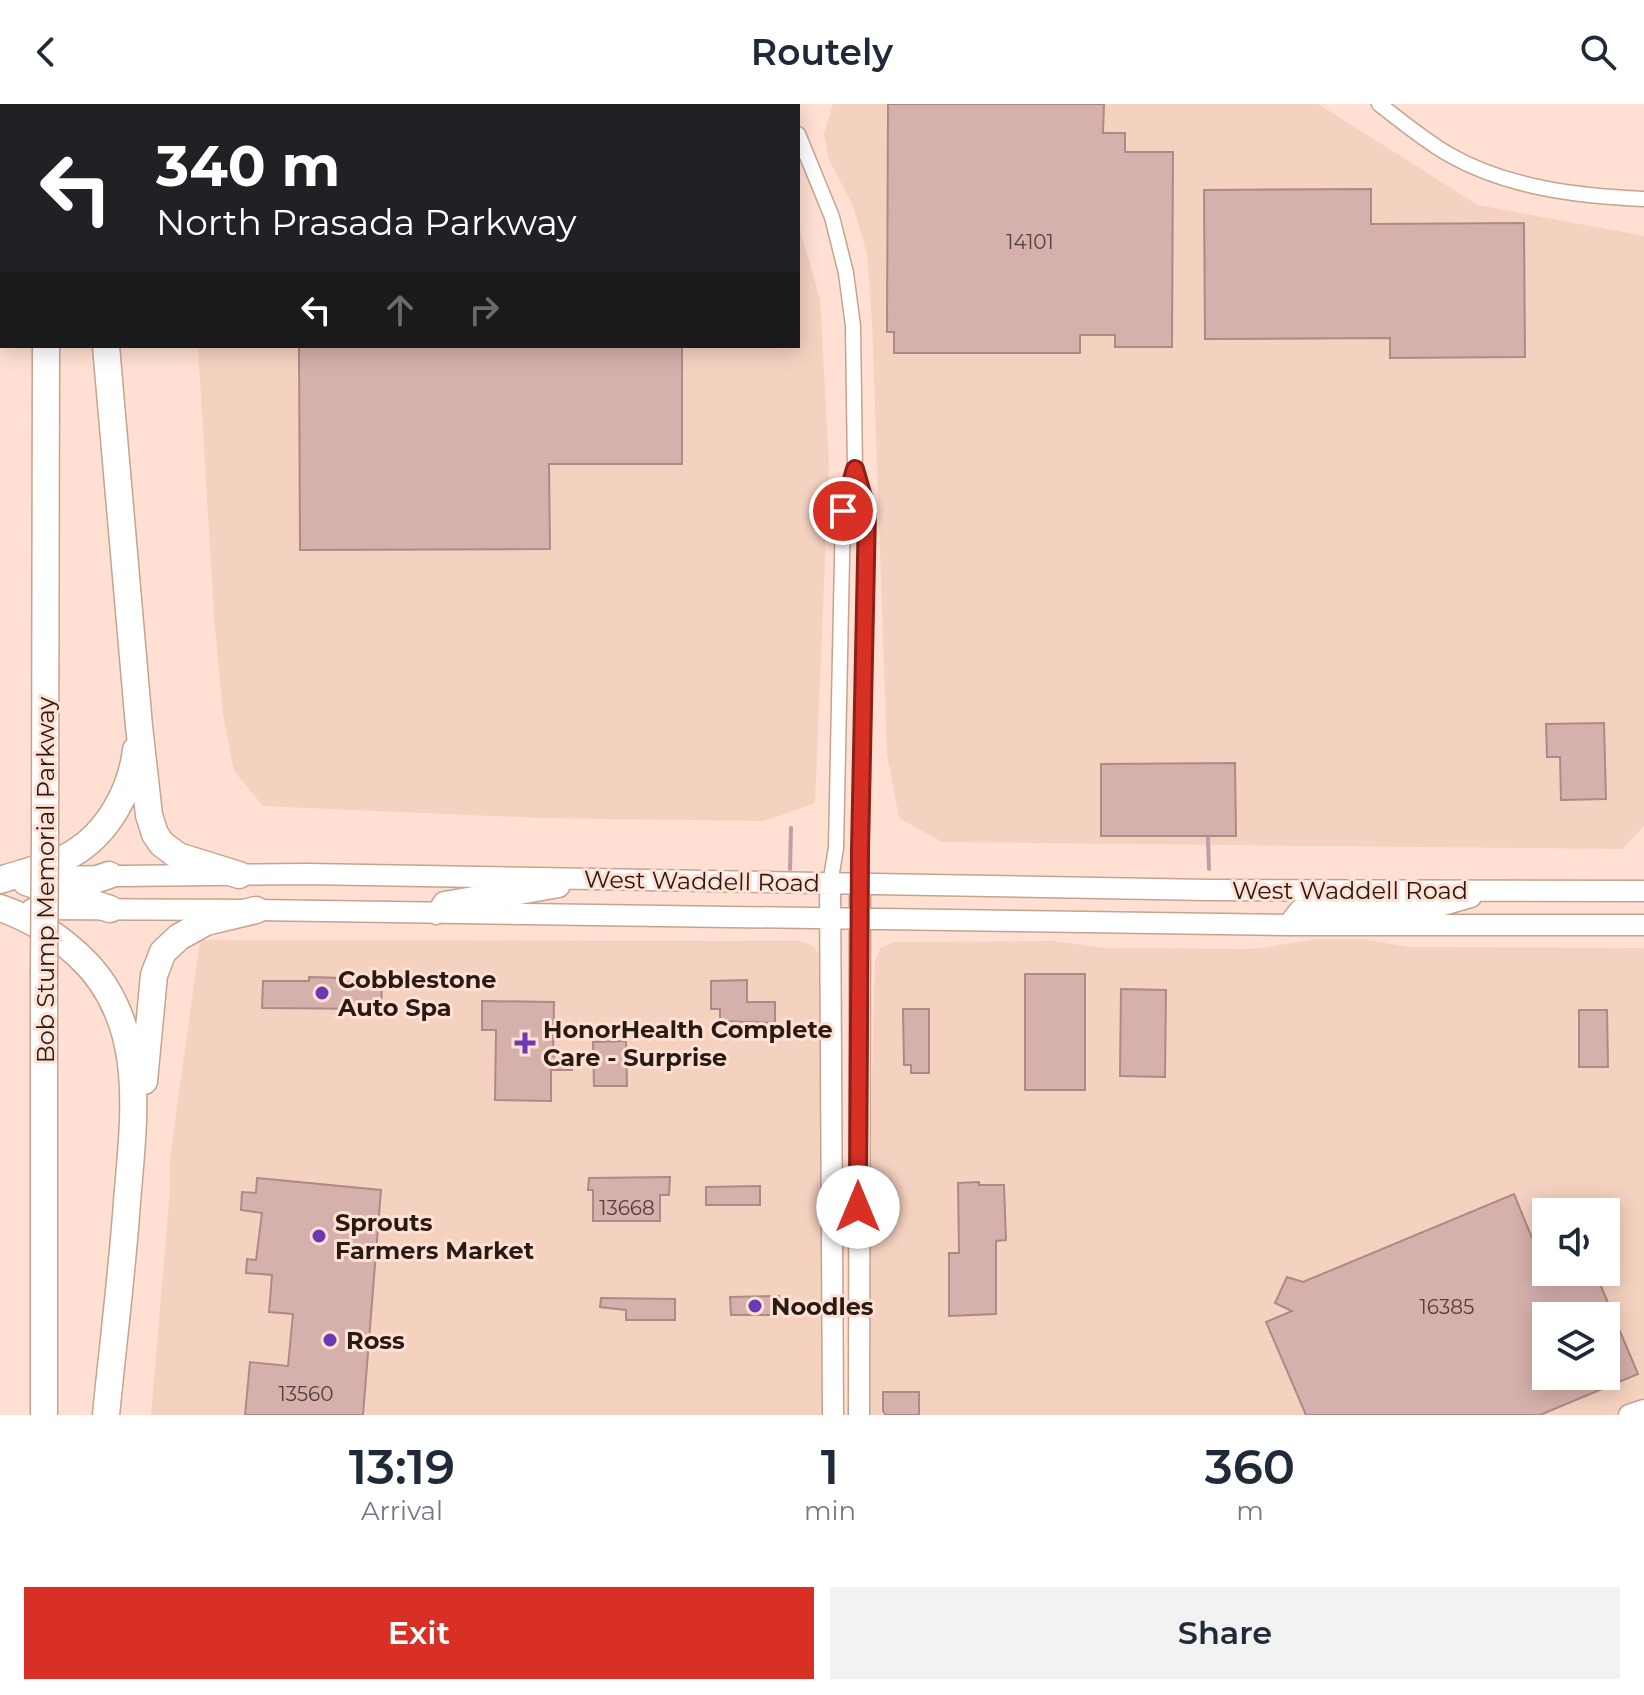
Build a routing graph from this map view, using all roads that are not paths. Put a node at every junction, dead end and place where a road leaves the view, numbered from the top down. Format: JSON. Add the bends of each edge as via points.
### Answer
{"nodes":[{"id":1,"x":1379,"y":104,"type":"edge"},
{"id":2,"x":800,"y":139,"type":"edge"},
{"id":3,"x":1644,"y":199,"type":"edge"},
{"id":4,"x":46,"y":348,"type":"edge"},
{"id":5,"x":106,"y":348,"type":"edge"},
{"id":6,"x":855,"y":469,"type":"junction"},
{"id":7,"x":139,"y":726,"type":"junction"},
{"id":8,"x":109,"y":875,"type":"junction"},
{"id":9,"x":239,"y":875,"type":"junction"},
{"id":10,"x":2,"y":877,"type":"edge"},
{"id":11,"x":602,"y":879,"type":"junction"},
{"id":12,"x":830,"y":884,"type":"junction"},
{"id":13,"x":860,"y":885,"type":"junction"},
{"id":14,"x":1498,"y":890,"type":"junction"},
{"id":15,"x":1644,"y":891,"type":"edge"},
{"id":16,"x":58,"y":893,"type":"junction"},
{"id":17,"x":110,"y":909,"type":"junction"},
{"id":18,"x":1,"y":910,"type":"edge"},
{"id":19,"x":256,"y":910,"type":"junction"},
{"id":20,"x":436,"y":914,"type":"junction"},
{"id":21,"x":830,"y":919,"type":"junction"},
{"id":22,"x":860,"y":919,"type":"junction"},
{"id":23,"x":1288,"y":925,"type":"junction"},
{"id":24,"x":1644,"y":925,"type":"edge"},
{"id":25,"x":134,"y":1111,"type":"junction"},
{"id":26,"x":833,"y":1287,"type":"junction"},
{"id":27,"x":833,"y":1347,"type":"junction"},
{"id":28,"x":859,"y":1347,"type":"junction"},
{"id":29,"x":859,"y":1409,"type":"edge"},
{"id":30,"x":1644,"y":1410,"type":"edge"},
{"id":31,"x":44,"y":1415,"type":"edge"},
{"id":32,"x":106,"y":1415,"type":"edge"},
{"id":33,"x":833,"y":1415,"type":"edge"},
{"id":34,"x":1629,"y":1415,"type":"edge"}],
"edges":[{"from":1,"to":3,"type":"street","via":[[1447,153],[1498,177],[1581,195]]},
{"from":2,"to":6,"type":"street","via":[[832,217],[846,273],[853,326]]},
{"from":4,"to":31,"type":"highway","name":"Bob Stump Memorial Parkway","bridge":true},
{"from":5,"to":7,"type":"highway"},
{"from":6,"to":12,"type":"street","via":[[843,511],[836,848]]},
{"from":6,"to":13,"type":"street","via":[[867,511]]},
{"from":7,"to":9,"type":"highway","via":[[155,834],[178,856]]},
{"from":7,"to":10,"type":"highway","via":[[130,779],[104,827],[74,853]]},
{"from":8,"to":9,"type":"main road","name":"West Waddell Road"},
{"from":8,"to":10,"type":"main road","name":"West Waddell Road"},
{"from":8,"to":16,"type":"highway"},
{"from":9,"to":11,"type":"main road","name":"West Waddell Road"},
{"from":10,"to":16,"type":"highway"},
{"from":11,"to":12,"type":"main road","name":"West Waddell Road"},
{"from":11,"to":20,"type":"main road","via":[[457,899],[444,902]]},
{"from":12,"to":13,"type":"main road","name":"West Waddell Road"},
{"from":12,"to":21,"type":"main road"},
{"from":13,"to":14,"type":"main road","name":"West Waddell Road"},
{"from":13,"to":22,"type":"main road"},
{"from":14,"to":15,"type":"main road","name":"West Waddell Road"},
{"from":14,"to":23,"type":"main road","via":[[1440,906],[1307,906]]},
{"from":16,"to":17,"type":"highway"},
{"from":16,"to":18,"type":"highway"},
{"from":17,"to":18,"type":"main road","name":"West Waddell Road"},
{"from":17,"to":19,"type":"main road","name":"West Waddell Road"},
{"from":18,"to":25,"type":"highway","via":[[41,925],[90,967],[109,992],[128,1037]]},
{"from":19,"to":20,"type":"main road","name":"West Waddell Road"},
{"from":19,"to":25,"type":"highway","via":[[206,922],[163,952],[154,975],[146,1075]]},
{"from":20,"to":21,"type":"main road","name":"West Waddell Road"},
{"from":21,"to":22,"type":"main road","name":"West Waddell Road"},
{"from":21,"to":26,"type":"main road"},
{"from":22,"to":23,"type":"main road","name":"West Waddell Road"},
{"from":22,"to":28,"type":"main road"},
{"from":23,"to":24,"type":"main road","name":"West Waddell Road"},
{"from":25,"to":32,"type":"highway"},
{"from":26,"to":27,"type":"main road"},
{"from":26,"to":28,"type":"main road","via":[[846,1333]]},
{"from":27,"to":29,"type":"main road"},
{"from":27,"to":33,"type":"main road"},
{"from":28,"to":29,"type":"main road"},
{"from":30,"to":34,"type":"main road"}]}
